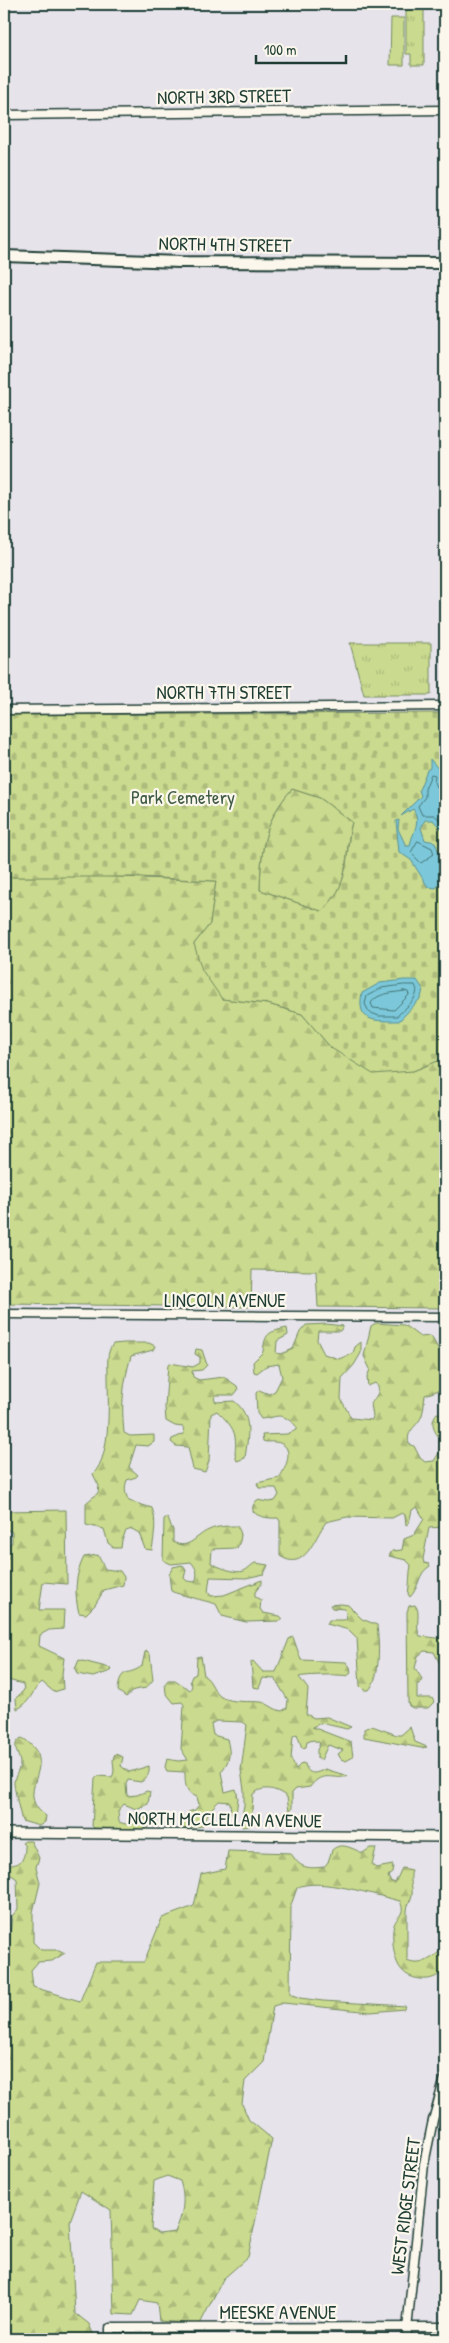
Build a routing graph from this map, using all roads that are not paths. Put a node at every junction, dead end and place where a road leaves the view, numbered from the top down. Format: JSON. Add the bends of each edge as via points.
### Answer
{"nodes":[{"id":1,"x":445,"y":110,"type":"edge"},
{"id":2,"x":4,"y":115,"type":"edge"},
{"id":3,"x":4,"y":256,"type":"edge"},
{"id":4,"x":445,"y":264,"type":"edge"},
{"id":5,"x":445,"y":706,"type":"edge"},
{"id":6,"x":4,"y":710,"type":"edge"},
{"id":7,"x":4,"y":1314,"type":"edge"},
{"id":8,"x":445,"y":1317,"type":"edge"},
{"id":9,"x":4,"y":1833,"type":"edge"},
{"id":10,"x":445,"y":1837,"type":"edge"},
{"id":11,"x":445,"y":2078,"type":"edge"},
{"id":12,"x":445,"y":2327,"type":"edge"},
{"id":13,"x":406,"y":2328,"type":"junction"},
{"id":14,"x":110,"y":2339,"type":"edge"},
{"id":15,"x":406,"y":2339,"type":"edge"}],
"edges":[{"from":1,"to":2,"type":"street","name":"NORTH 3RD STREET"},
{"from":3,"to":4,"type":"main road","name":"NORTH 4TH STREET","via":[[180,262]]},
{"from":5,"to":6,"type":"street","name":"NORTH 7TH STREET"},
{"from":7,"to":8,"type":"street","name":"LINCOLN AVENUE"},
{"from":9,"to":10,"type":"main road","name":"NORTH MCCLELLAN AVENUE"},
{"from":11,"to":13,"type":"street","name":"WEST RIDGE STREET","via":[[424,2164]]},
{"from":12,"to":13,"type":"street","name":"MEESKE AVENUE"},
{"from":13,"to":14,"type":"street","name":"MEESKE AVENUE","via":[[110,2328]]},
{"from":13,"to":15,"type":"street","name":"WEST RIDGE STREET"}]}
